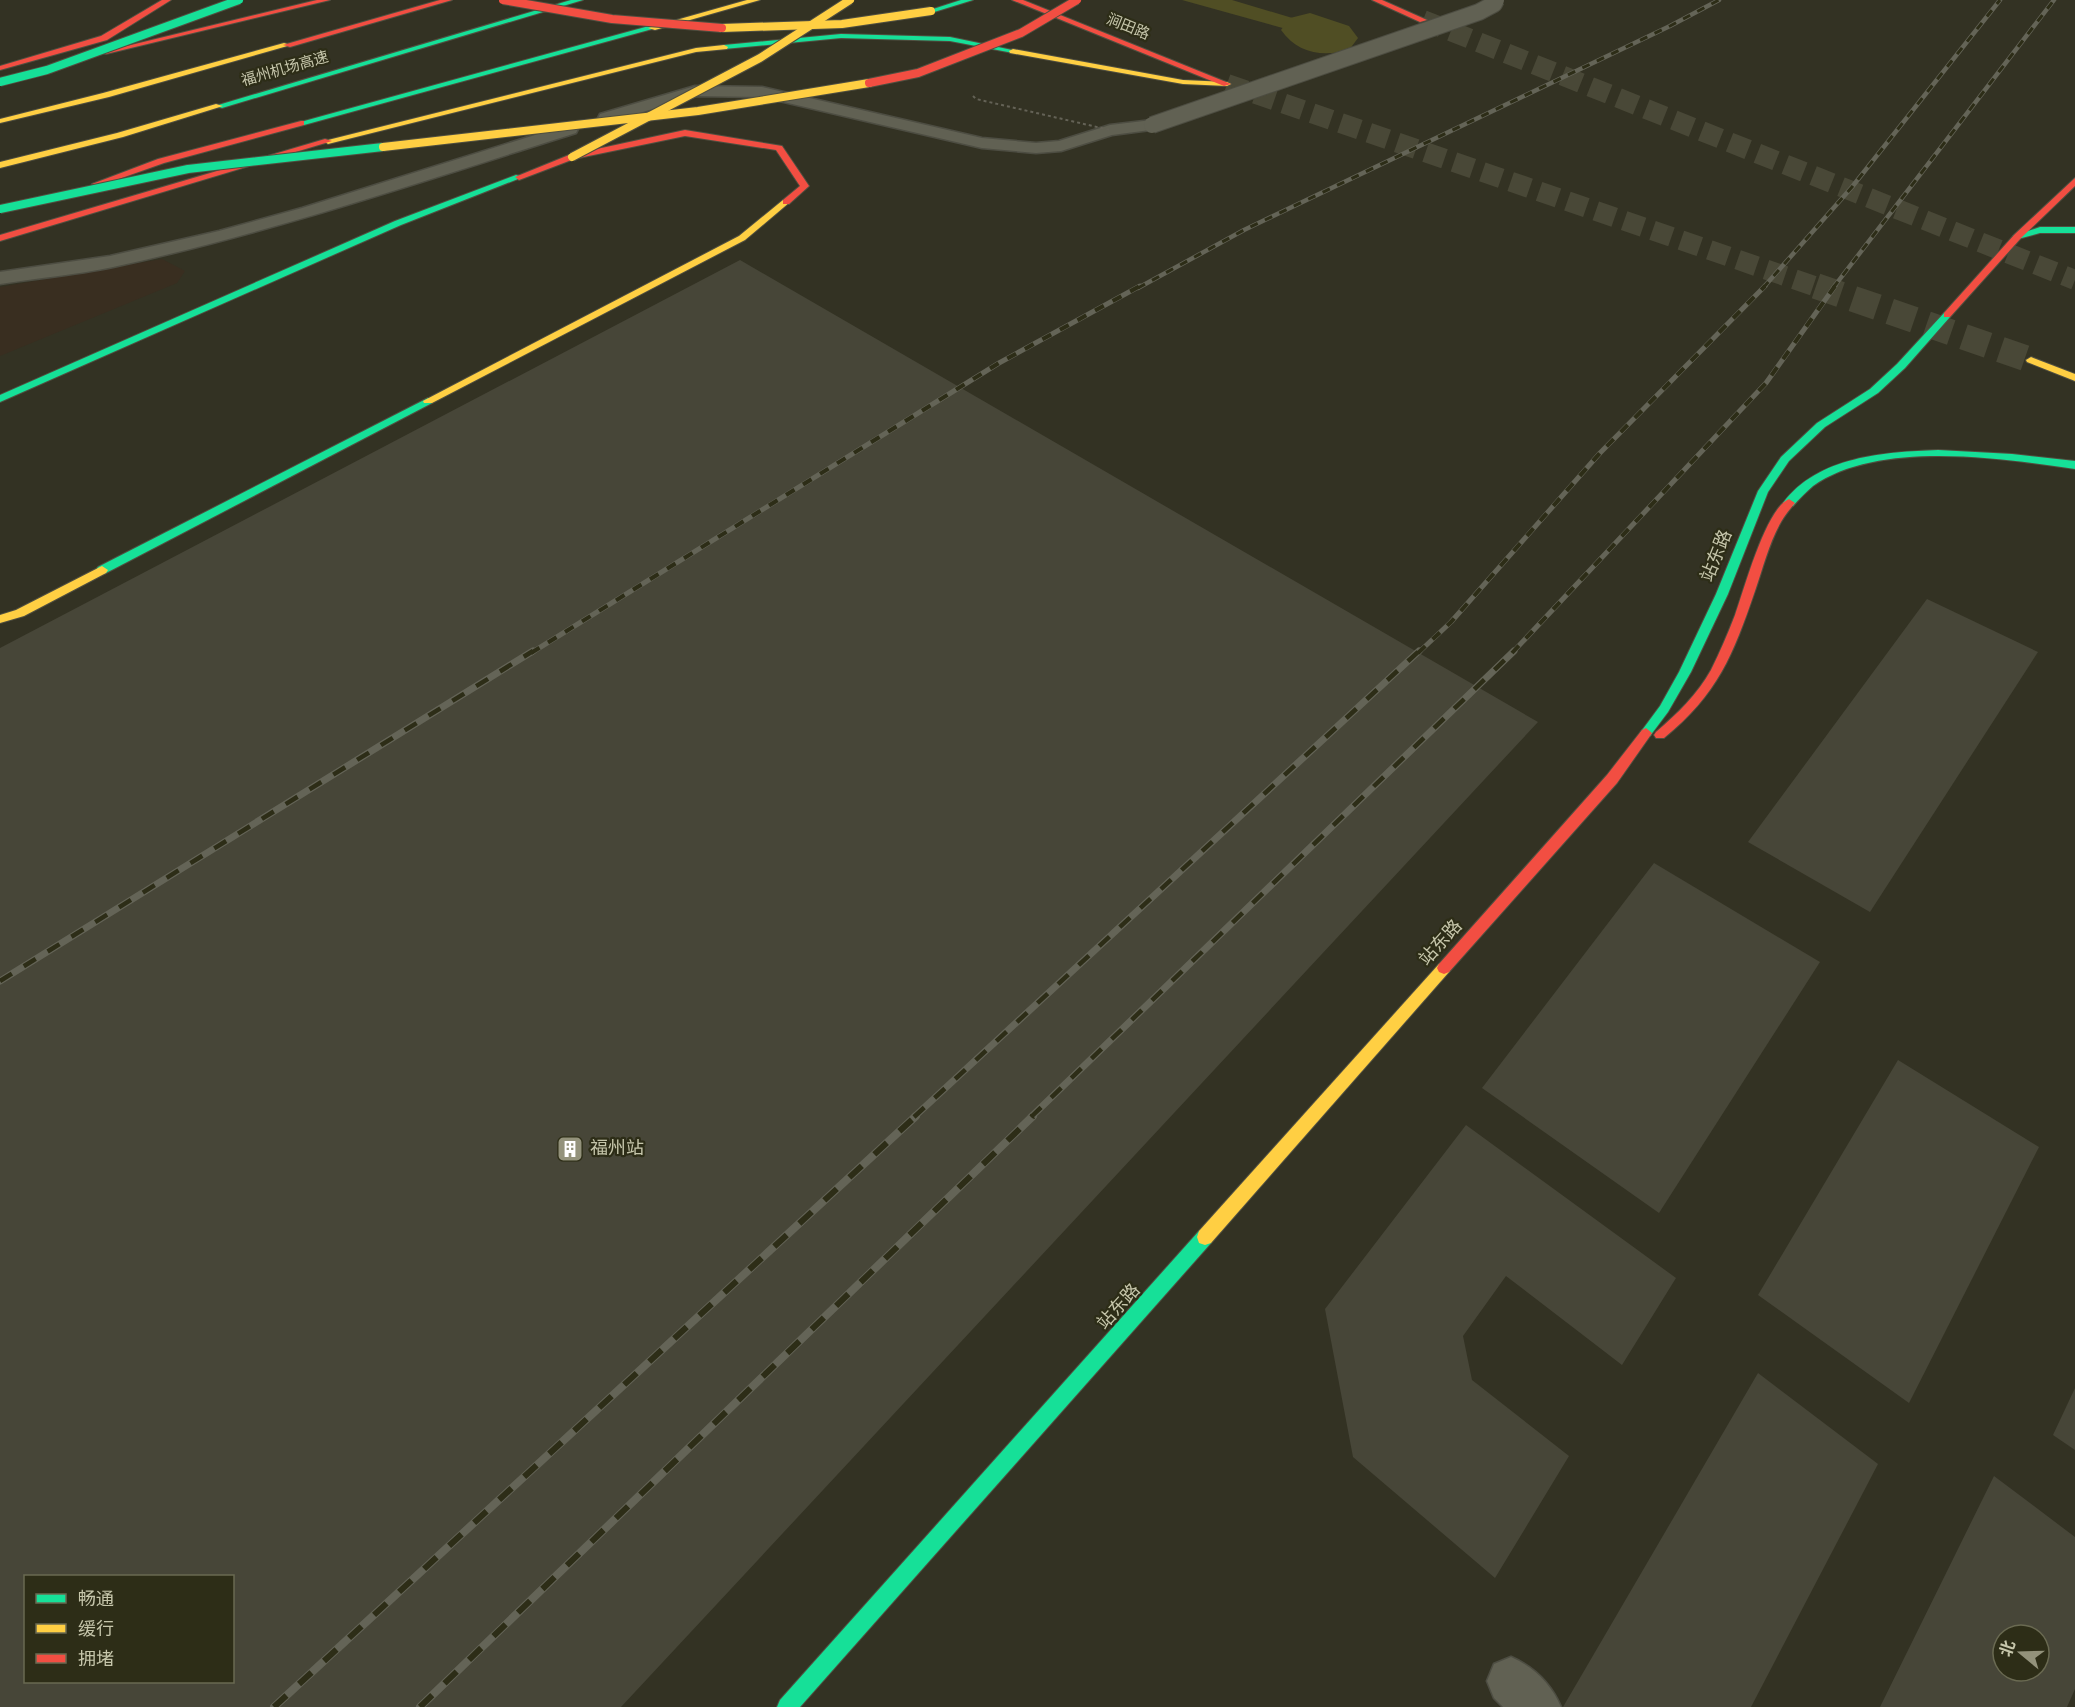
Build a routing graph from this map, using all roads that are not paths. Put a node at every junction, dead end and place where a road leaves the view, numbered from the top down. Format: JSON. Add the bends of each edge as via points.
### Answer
{"nodes":[{"id":1,"x":167,"y":0,"type":"edge"},
{"id":2,"x":238,"y":0,"type":"edge"},
{"id":3,"x":326,"y":0,"type":"edge"},
{"id":4,"x":448,"y":0,"type":"edge"},
{"id":5,"x":503,"y":0,"type":"edge"},
{"id":6,"x":579,"y":0,"type":"edge"},
{"id":7,"x":756,"y":0,"type":"edge"},
{"id":8,"x":850,"y":0,"type":"edge"},
{"id":9,"x":969,"y":0,"type":"edge"},
{"id":10,"x":1016,"y":0,"type":"edge"},
{"id":11,"x":1077,"y":0,"type":"edge"},
{"id":12,"x":1376,"y":0,"type":"edge"},
{"id":13,"x":1496,"y":0,"type":"edge"},
{"id":14,"x":1424,"y":20,"type":"tunnel mouth"},
{"id":15,"x":0,"y":70,"type":"edge"},
{"id":16,"x":0,"y":82,"type":"edge"},
{"id":17,"x":0,"y":121,"type":"edge"},
{"id":18,"x":572,"y":157,"type":"junction"},
{"id":19,"x":0,"y":165,"type":"edge"},
{"id":20,"x":2075,"y":181,"type":"edge"},
{"id":21,"x":0,"y":208,"type":"edge"},
{"id":22,"x":0,"y":218,"type":"edge"},
{"id":23,"x":2075,"y":230,"type":"edge"},
{"id":24,"x":2018,"y":236,"type":"junction"},
{"id":25,"x":0,"y":238,"type":"edge"},
{"id":26,"x":0,"y":278,"type":"edge"},
{"id":27,"x":2031,"y":360,"type":"tunnel mouth"},
{"id":28,"x":2075,"y":378,"type":"edge"},
{"id":29,"x":0,"y":399,"type":"edge"},
{"id":30,"x":2075,"y":465,"type":"edge"},
{"id":31,"x":0,"y":620,"type":"edge"},
{"id":32,"x":1612,"y":778,"type":"junction"},
{"id":33,"x":787,"y":1707,"type":"edge"}],
"edges":[{"from":1,"to":15,"type":"main road","via":[[104,38]]},
{"from":2,"to":16,"type":"main road","bridge":true,"via":[[47,70]]},
{"from":3,"to":15,"type":"main road","via":[[149,43]]},
{"from":4,"to":17,"type":"main road","name":"福州机场高速"},
{"from":5,"to":9,"type":"main road","bridge":true,"via":[[612,19],[720,28],[842,24],[931,11]]},
{"from":6,"to":19,"type":"main road","name":"福州机场高速","bridge":true,"via":[[120,135]]},
{"from":7,"to":22,"type":"main road","bridge":true,"via":[[161,161]]},
{"from":8,"to":18,"type":"main road","bridge":true,"via":[[760,58]]},
{"from":10,"to":25,"type":"main road","name":"涧田路","via":[[1227,84],[1184,82],[950,39],[841,36],[696,50],[354,134]]},
{"from":11,"to":21,"type":"main road","bridge":true,"via":[[1021,33],[918,73],[825,92],[698,111],[188,169]]},
{"from":12,"to":14,"type":"main road"},
{"from":13,"to":26,"type":"lane","bridge":true,"via":[[1479,12],[1152,125],[1110,130],[1062,146],[982,143],[762,92],[695,91],[224,236],[110,262]]},
{"from":18,"to":29,"type":"main road","via":[[398,223]]},
{"from":18,"to":31,"type":"main road","bridge":true,"via":[[685,133],[779,147],[805,186],[742,238],[30,608]]},
{"from":20,"to":24,"type":"main road","name":"站东路","via":[[2066,196]]},
{"from":23,"to":24,"type":"main road","via":[[2040,230]]},
{"from":24,"to":32,"type":"main road","name":"站东路","via":[[1901,366],[1874,390],[1821,425],[1785,459],[1763,491],[1722,594],[1685,672],[1664,709]]},
{"from":27,"to":28,"type":"main road"},
{"from":30,"to":32,"type":"main road","via":[[1987,455],[1928,454],[1861,464],[1830,473],[1808,485],[1785,509],[1707,687],[1696,702]]},
{"from":32,"to":33,"type":"main road","name":"站东路"}]}
